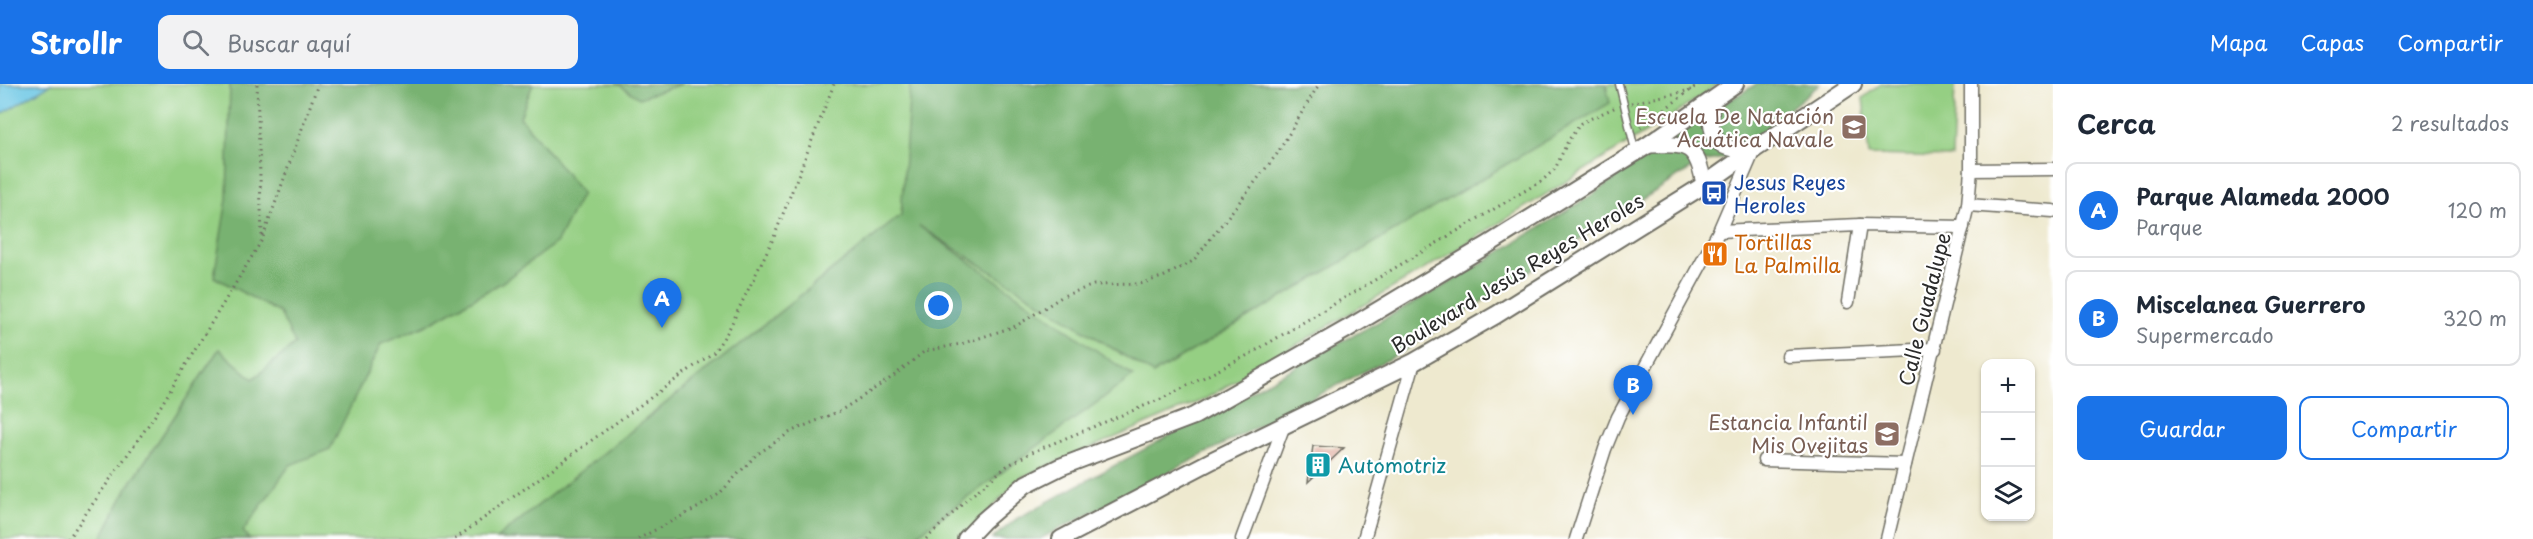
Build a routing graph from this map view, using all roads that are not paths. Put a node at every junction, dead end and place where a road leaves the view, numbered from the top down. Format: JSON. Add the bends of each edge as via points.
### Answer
{"nodes":[{"id":1,"x":1619,"y":84,"type":"edge"},
{"id":2,"x":1735,"y":84,"type":"edge"},
{"id":3,"x":1853,"y":84,"type":"edge"},
{"id":4,"x":1971,"y":84,"type":"edge"},
{"id":5,"x":1712,"y":101,"type":"junction"},
{"id":6,"x":1642,"y":149,"type":"junction"},
{"id":7,"x":1755,"y":149,"type":"junction"},
{"id":8,"x":2053,"y":168,"type":"edge"},
{"id":9,"x":1971,"y":170,"type":"junction"},
{"id":10,"x":1704,"y":185,"type":"junction"},
{"id":11,"x":1968,"y":205,"type":"junction"},
{"id":12,"x":2053,"y":211,"type":"edge"},
{"id":13,"x":1860,"y":225,"type":"junction"},
{"id":14,"x":1963,"y":227,"type":"junction"},
{"id":15,"x":1719,"y":231,"type":"junction"},
{"id":16,"x":1848,"y":302,"type":"dead end"},
{"id":17,"x":1935,"y":349,"type":"junction"},
{"id":18,"x":1788,"y":356,"type":"dead end"},
{"id":19,"x":1414,"y":362,"type":"junction"},
{"id":20,"x":1284,"y":425,"type":"junction"},
{"id":21,"x":1764,"y":460,"type":"dead end"},
{"id":22,"x":1905,"y":464,"type":"junction"},
{"id":23,"x":966,"y":539,"type":"edge"},
{"id":24,"x":1061,"y":539,"type":"edge"},
{"id":25,"x":1242,"y":539,"type":"edge"},
{"id":26,"x":1364,"y":539,"type":"edge"},
{"id":27,"x":1576,"y":539,"type":"edge"},
{"id":28,"x":1887,"y":539,"type":"edge"}],
"edges":[{"from":1,"to":6,"type":"lane","via":[[1631,134]]},
{"from":2,"to":5,"type":"main road","name":"Boulevard Jesús Reyes Heroles"},
{"from":3,"to":7,"type":"main road","name":"Boulevard Jesús Reyes Heroles"},
{"from":4,"to":9,"type":"street","name":"Calle Guadalupe"},
{"from":5,"to":6,"type":"main road","name":"Boulevard Jesús Reyes Heroles"},
{"from":5,"to":7,"type":"street","via":[[1710,122],[1715,138],[1730,150]]},
{"from":6,"to":10,"type":"street","via":[[1677,145],[1692,150],[1701,164]]},
{"from":6,"to":23,"type":"main road","name":"Boulevard Jesús Reyes Heroles","via":[[1347,329],[1194,416],[1041,476],[1014,493]]},
{"from":7,"to":10,"type":"main road","name":"Boulevard Jesús Reyes Heroles"},
{"from":7,"to":15,"type":"street"},
{"from":8,"to":9,"type":"street"},
{"from":9,"to":11,"type":"street","name":"Calle Guadalupe"},
{"from":10,"to":19,"type":"main road","name":"Boulevard Jesús Reyes Heroles"},
{"from":11,"to":12,"type":"street"},
{"from":11,"to":14,"type":"street","name":"Calle Guadalupe"},
{"from":13,"to":14,"type":"street"},
{"from":13,"to":15,"type":"street"},
{"from":13,"to":16,"type":"street"},
{"from":14,"to":17,"type":"street","name":"Calle Guadalupe"},
{"from":15,"to":27,"type":"street","via":[[1618,417]]},
{"from":17,"to":18,"type":"street"},
{"from":17,"to":22,"type":"street","name":"Calle Guadalupe"},
{"from":19,"to":20,"type":"main road","name":"Boulevard Jesús Reyes Heroles"},
{"from":19,"to":26,"type":"street"},
{"from":20,"to":24,"type":"main road","name":"Boulevard Jesús Reyes Heroles"},
{"from":20,"to":25,"type":"street"},
{"from":21,"to":22,"type":"street"},
{"from":22,"to":28,"type":"street","name":"Calle Guadalupe"}]}
